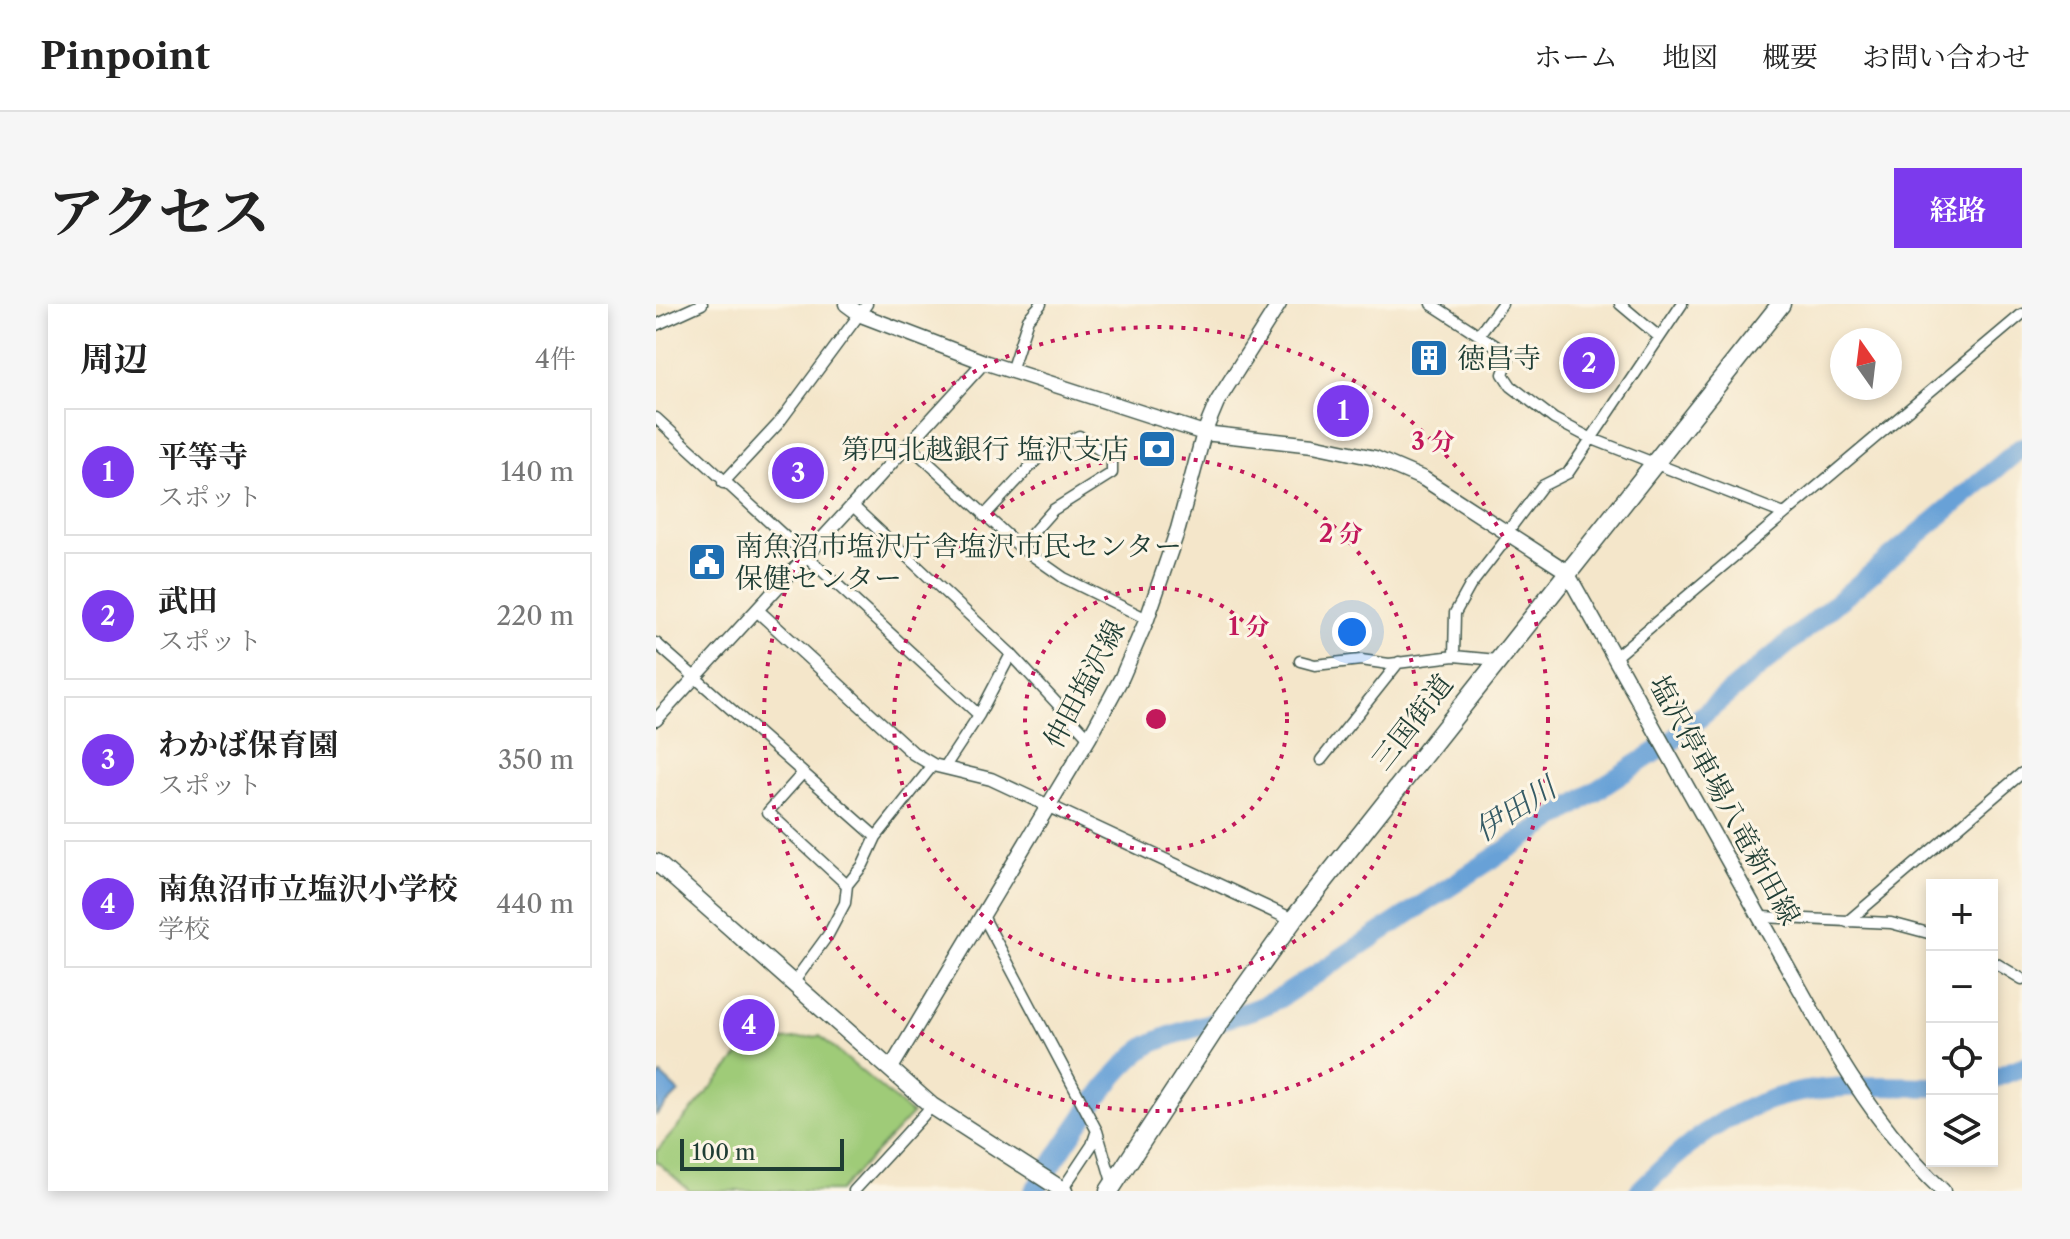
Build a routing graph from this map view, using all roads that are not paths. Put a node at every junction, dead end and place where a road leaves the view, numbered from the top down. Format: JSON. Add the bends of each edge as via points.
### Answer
{"nodes":[{"id":1,"x":702,"y":304,"type":"edge"},
{"id":2,"x":846,"y":304,"type":"edge"},
{"id":3,"x":1041,"y":304,"type":"edge"},
{"id":4,"x":1279,"y":304,"type":"edge"},
{"id":5,"x":1431,"y":304,"type":"edge"},
{"id":6,"x":1502,"y":304,"type":"edge"},
{"id":7,"x":1620,"y":304,"type":"edge"},
{"id":8,"x":1682,"y":304,"type":"edge"},
{"id":9,"x":1781,"y":304,"type":"edge"},
{"id":10,"x":864,"y":309,"type":"edge"},
{"id":11,"x":2022,"y":314,"type":"edge"},
{"id":12,"x":656,"y":325,"type":"edge"},
{"id":13,"x":1480,"y":333,"type":"junction"},
{"id":14,"x":1658,"y":336,"type":"junction"},
{"id":15,"x":984,"y":362,"type":"junction"},
{"id":16,"x":1011,"y":371,"type":"junction"},
{"id":17,"x":656,"y":418,"type":"edge"},
{"id":18,"x":1204,"y":433,"type":"junction"},
{"id":19,"x":1590,"y":438,"type":"junction"},
{"id":20,"x":910,"y":446,"type":"junction"},
{"id":21,"x":1657,"y":463,"type":"junction"},
{"id":22,"x":723,"y":483,"type":"junction"},
{"id":23,"x":853,"y":506,"type":"junction"},
{"id":24,"x":1784,"y":514,"type":"junction"},
{"id":25,"x":984,"y":516,"type":"junction"},
{"id":26,"x":1509,"y":532,"type":"junction"},
{"id":27,"x":1020,"y":547,"type":"junction"},
{"id":28,"x":805,"y":558,"type":"junction"},
{"id":29,"x":1566,"y":571,"type":"junction"},
{"id":30,"x":758,"y":611,"type":"junction"},
{"id":31,"x":1147,"y":619,"type":"junction"},
{"id":32,"x":656,"y":643,"type":"edge"},
{"id":33,"x":1011,"y":654,"type":"junction"},
{"id":34,"x":1454,"y":656,"type":"junction"},
{"id":35,"x":1616,"y":656,"type":"junction"},
{"id":36,"x":1497,"y":660,"type":"junction"},
{"id":37,"x":1300,"y":661,"type":"dead end"},
{"id":38,"x":1399,"y":662,"type":"junction"},
{"id":39,"x":695,"y":678,"type":"junction"},
{"id":40,"x":979,"y":715,"type":"junction"},
{"id":41,"x":656,"y":720,"type":"edge"},
{"id":42,"x":1089,"y":738,"type":"junction"},
{"id":43,"x":1321,"y":760,"type":"dead end"},
{"id":44,"x":939,"y":766,"type":"junction"},
{"id":45,"x":2022,"y":773,"type":"edge"},
{"id":46,"x":802,"y":774,"type":"junction"},
{"id":47,"x":1047,"y":804,"type":"junction"},
{"id":48,"x":876,"y":837,"type":"junction"},
{"id":49,"x":656,"y":862,"type":"edge"},
{"id":50,"x":847,"y":885,"type":"junction"},
{"id":51,"x":983,"y":916,"type":"junction"},
{"id":52,"x":1761,"y":917,"type":"junction"},
{"id":53,"x":1293,"y":920,"type":"junction"},
{"id":54,"x":1847,"y":922,"type":"junction"},
{"id":55,"x":1926,"y":932,"type":"edge"},
{"id":56,"x":1998,"y":965,"type":"edge"},
{"id":57,"x":2022,"y":979,"type":"edge"},
{"id":58,"x":793,"y":983,"type":"junction"},
{"id":59,"x":891,"y":1068,"type":"junction"},
{"id":60,"x":932,"y":1106,"type":"junction"},
{"id":61,"x":1097,"y":1131,"type":"junction"},
{"id":62,"x":1111,"y":1188,"type":"edge"},
{"id":63,"x":1063,"y":1190,"type":"edge"},
{"id":64,"x":854,"y":1191,"type":"edge"},
{"id":65,"x":1943,"y":1191,"type":"edge"}],
"edges":[{"from":1,"to":12,"type":"street"},
{"from":2,"to":10,"type":"main road"},
{"from":3,"to":16,"type":"street","via":[[1028,319]]},
{"from":4,"to":18,"type":"main road","name":"仲田塩沢線","via":[[1217,402]]},
{"from":5,"to":13,"type":"street"},
{"from":6,"to":13,"type":"street"},
{"from":7,"to":14,"type":"street"},
{"from":8,"to":14,"type":"street"},
{"from":9,"to":21,"type":"highway","name":"三国街道"},
{"from":10,"to":15,"type":"main road"},
{"from":10,"to":22,"type":"street","via":[[778,424]]},
{"from":11,"to":24,"type":"street"},
{"from":13,"to":19,"type":"street","via":[[1510,355],[1503,374],[1511,386]]},
{"from":14,"to":19,"type":"street"},
{"from":15,"to":16,"type":"main road"},
{"from":15,"to":20,"type":"street"},
{"from":16,"to":18,"type":"main road"},
{"from":17,"to":22,"type":"street"},
{"from":18,"to":26,"type":"main road","via":[[1375,458],[1424,479]]},
{"from":18,"to":31,"type":"main road","name":"仲田塩沢線"},
{"from":19,"to":21,"type":"street"},
{"from":19,"to":26,"type":"street","via":[[1568,473],[1542,486],[1522,507]]},
{"from":20,"to":23,"type":"street"},
{"from":20,"to":25,"type":"street"},
{"from":21,"to":24,"type":"street"},
{"from":21,"to":29,"type":"highway","name":"三国街道"},
{"from":22,"to":28,"type":"street"},
{"from":23,"to":28,"type":"street"},
{"from":23,"to":33,"type":"street"},
{"from":24,"to":35,"type":"street"},
{"from":25,"to":27,"type":"street"},
{"from":25,"to":27,"type":"street","via":[[1040,456],[1079,436],[1112,458],[1112,473],[1053,510]]},
{"from":26,"to":29,"type":"main road"},
{"from":26,"to":34,"type":"street","via":[[1455,613]]},
{"from":27,"to":31,"type":"street","via":[[1064,578]]},
{"from":28,"to":30,"type":"street"},
{"from":28,"to":40,"type":"street"},
{"from":29,"to":35,"type":"main road","name":"塩沢停車場八竜新田線"},
{"from":29,"to":36,"type":"highway","name":"三国街道"},
{"from":30,"to":39,"type":"street"},
{"from":30,"to":44,"type":"street","via":[[913,753]]},
{"from":31,"to":42,"type":"main road","name":"仲田塩沢線"},
{"from":32,"to":39,"type":"street"},
{"from":33,"to":40,"type":"street"},
{"from":33,"to":42,"type":"street"},
{"from":34,"to":36,"type":"street"},
{"from":34,"to":38,"type":"street"},
{"from":35,"to":52,"type":"main road","name":"塩沢停車場八竜新田線"},
{"from":36,"to":53,"type":"highway","name":"三国街道"},
{"from":37,"to":38,"type":"street"},
{"from":38,"to":43,"type":"street"},
{"from":39,"to":41,"type":"street"},
{"from":39,"to":46,"type":"street"},
{"from":40,"to":44,"type":"street"},
{"from":42,"to":47,"type":"main road","name":"仲田塩沢線"},
{"from":44,"to":47,"type":"street","via":[[991,779]]},
{"from":44,"to":48,"type":"street"},
{"from":45,"to":54,"type":"street"},
{"from":46,"to":48,"type":"street"},
{"from":46,"to":50,"type":"street","via":[[768,812]]},
{"from":47,"to":51,"type":"main road","name":"仲田塩沢線"},
{"from":47,"to":53,"type":"street"},
{"from":48,"to":50,"type":"street"},
{"from":49,"to":58,"type":"main road"},
{"from":50,"to":58,"type":"street","via":[[845,903],[828,935]]},
{"from":51,"to":59,"type":"main road","name":"仲田塩沢線"},
{"from":51,"to":61,"type":"street"},
{"from":52,"to":54,"type":"street"},
{"from":52,"to":65,"type":"main road","name":"塩沢停車場八竜新田線","via":[[1865,1100]]},
{"from":53,"to":62,"type":"highway","name":"三国街道"},
{"from":54,"to":55,"type":"street","via":[[1891,923]]},
{"from":56,"to":57,"type":"street"},
{"from":58,"to":59,"type":"main road"},
{"from":59,"to":60,"type":"main road"},
{"from":60,"to":63,"type":"main road"},
{"from":60,"to":64,"type":"street"},
{"from":61,"to":62,"type":"street"},
{"from":61,"to":63,"type":"street"}]}
